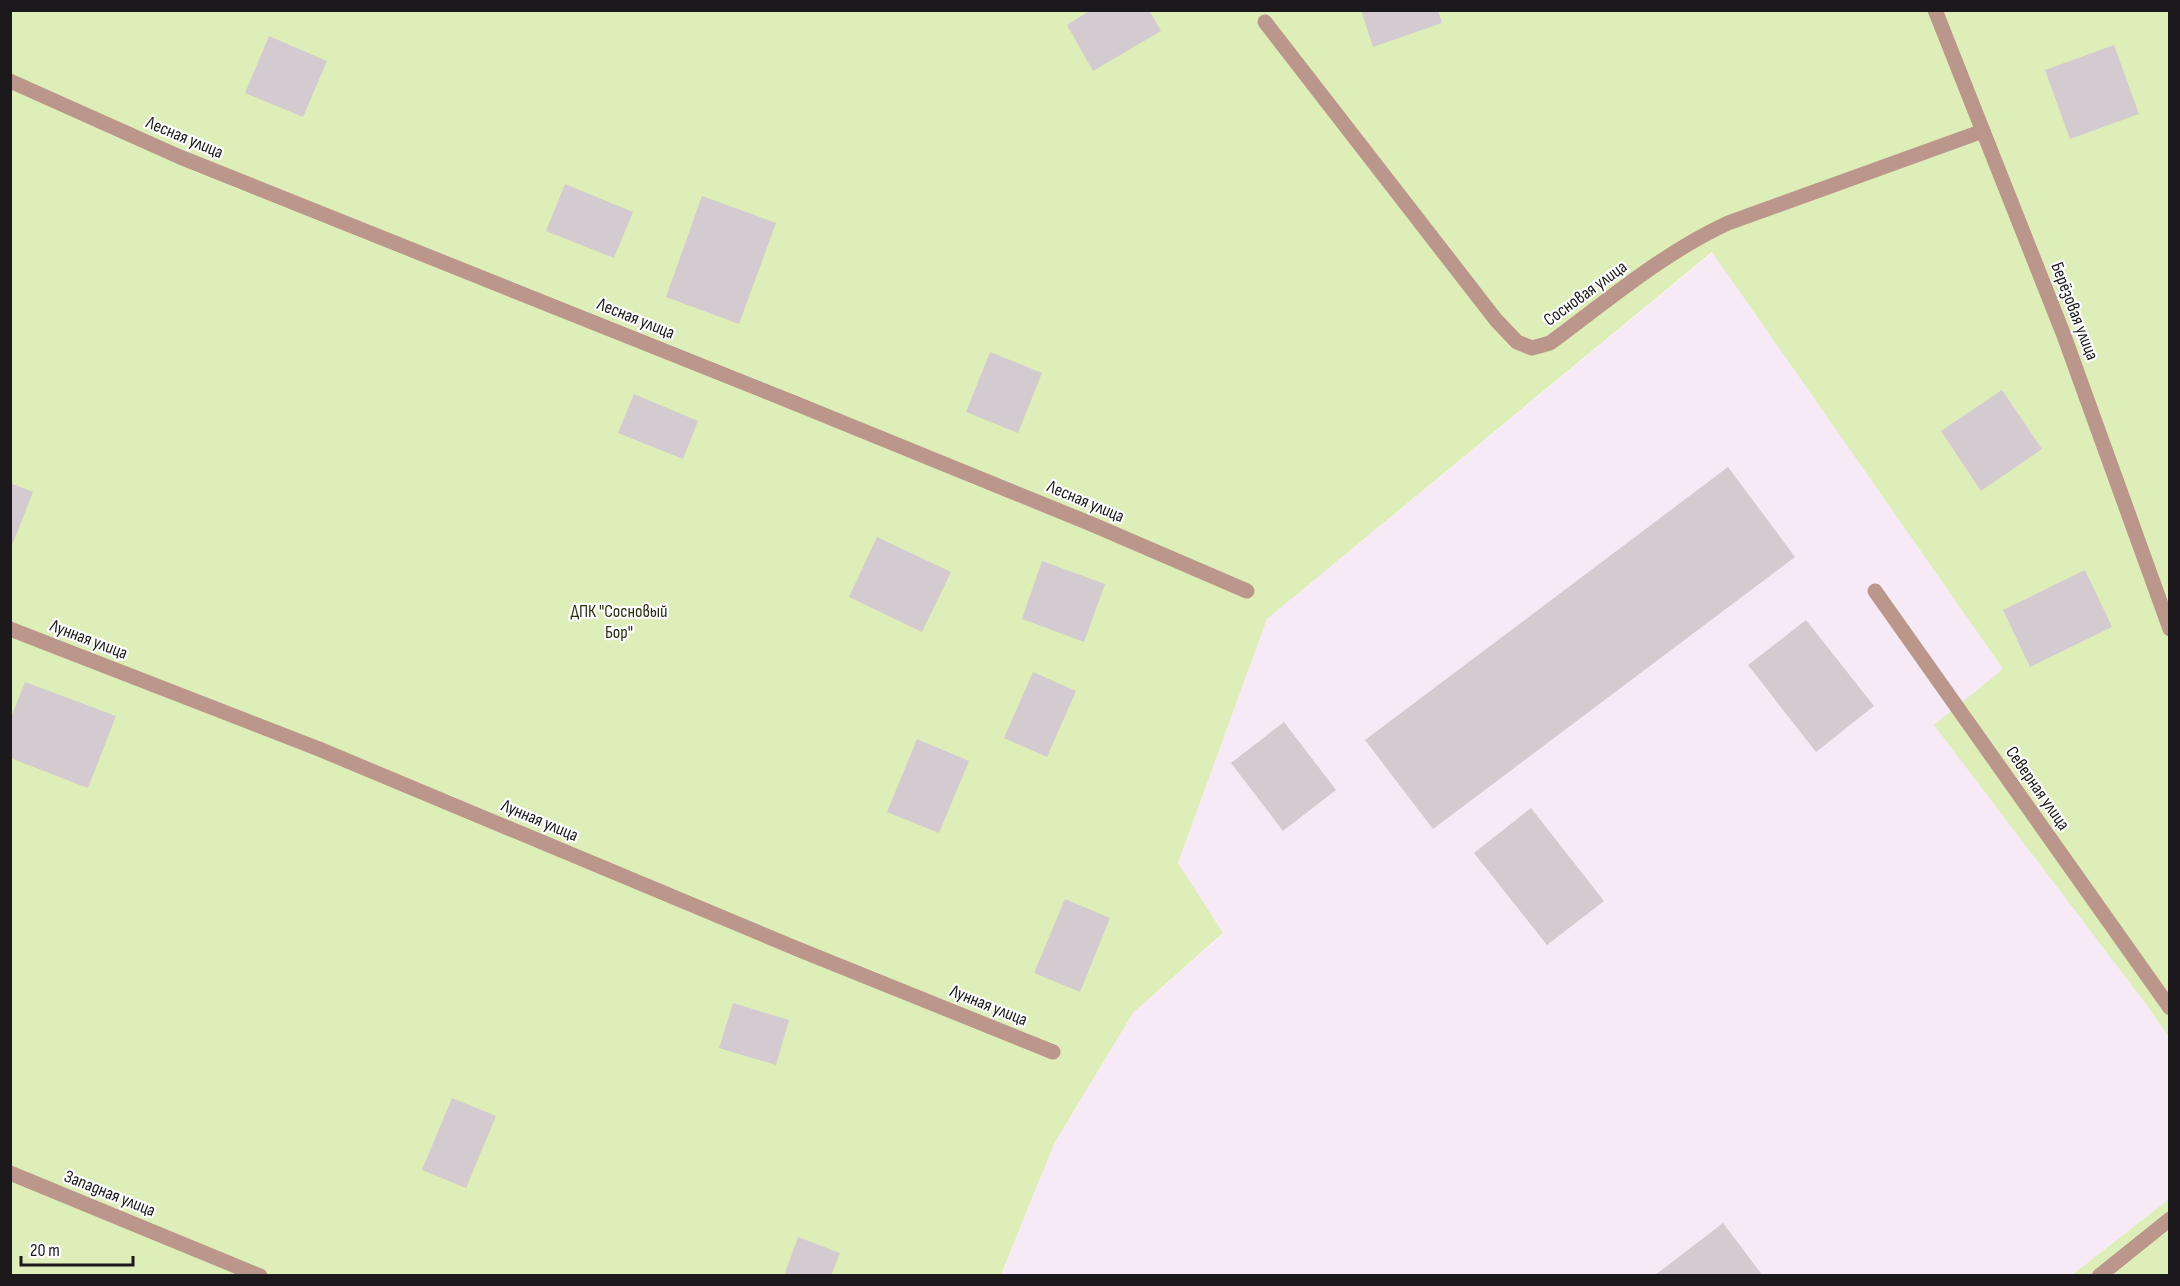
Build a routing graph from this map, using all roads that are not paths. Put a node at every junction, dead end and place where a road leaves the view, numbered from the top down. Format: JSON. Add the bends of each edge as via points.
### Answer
{"nodes":[{"id":1,"x":1935,"y":10,"type":"edge"},
{"id":2,"x":1265,"y":22,"type":"dead end"},
{"id":3,"x":10,"y":81,"type":"edge"},
{"id":4,"x":1983,"y":131,"type":"junction"},
{"id":5,"x":1247,"y":591,"type":"dead end"},
{"id":6,"x":1875,"y":591,"type":"dead end"},
{"id":7,"x":10,"y":629,"type":"edge"},
{"id":8,"x":2169,"y":629,"type":"edge"},
{"id":9,"x":2169,"y":1008,"type":"edge"},
{"id":10,"x":1053,"y":1052,"type":"dead end"},
{"id":11,"x":10,"y":1173,"type":"edge"},
{"id":12,"x":2169,"y":1220,"type":"edge"},
{"id":13,"x":260,"y":1275,"type":"edge"},
{"id":14,"x":2099,"y":1275,"type":"edge"}],
"edges":[{"from":1,"to":4,"type":"street","name":"Берёзовая улица"},
{"from":2,"to":4,"type":"street","name":"Сосновая улица","via":[[1496,320],[1517,342],[1532,348],[1550,343],[1674,252],[1728,223]]},
{"from":3,"to":5,"type":"street","name":"Лесная улица","via":[[180,157],[792,402]]},
{"from":4,"to":8,"type":"street","name":"Берёзовая улица","via":[[2063,333]]},
{"from":6,"to":9,"type":"street","name":"Северная улица"},
{"from":7,"to":10,"type":"street","name":"Лунная улица","via":[[319,749]]},
{"from":11,"to":13,"type":"street","name":"Западная улица"},
{"from":12,"to":14,"type":"street"}]}
